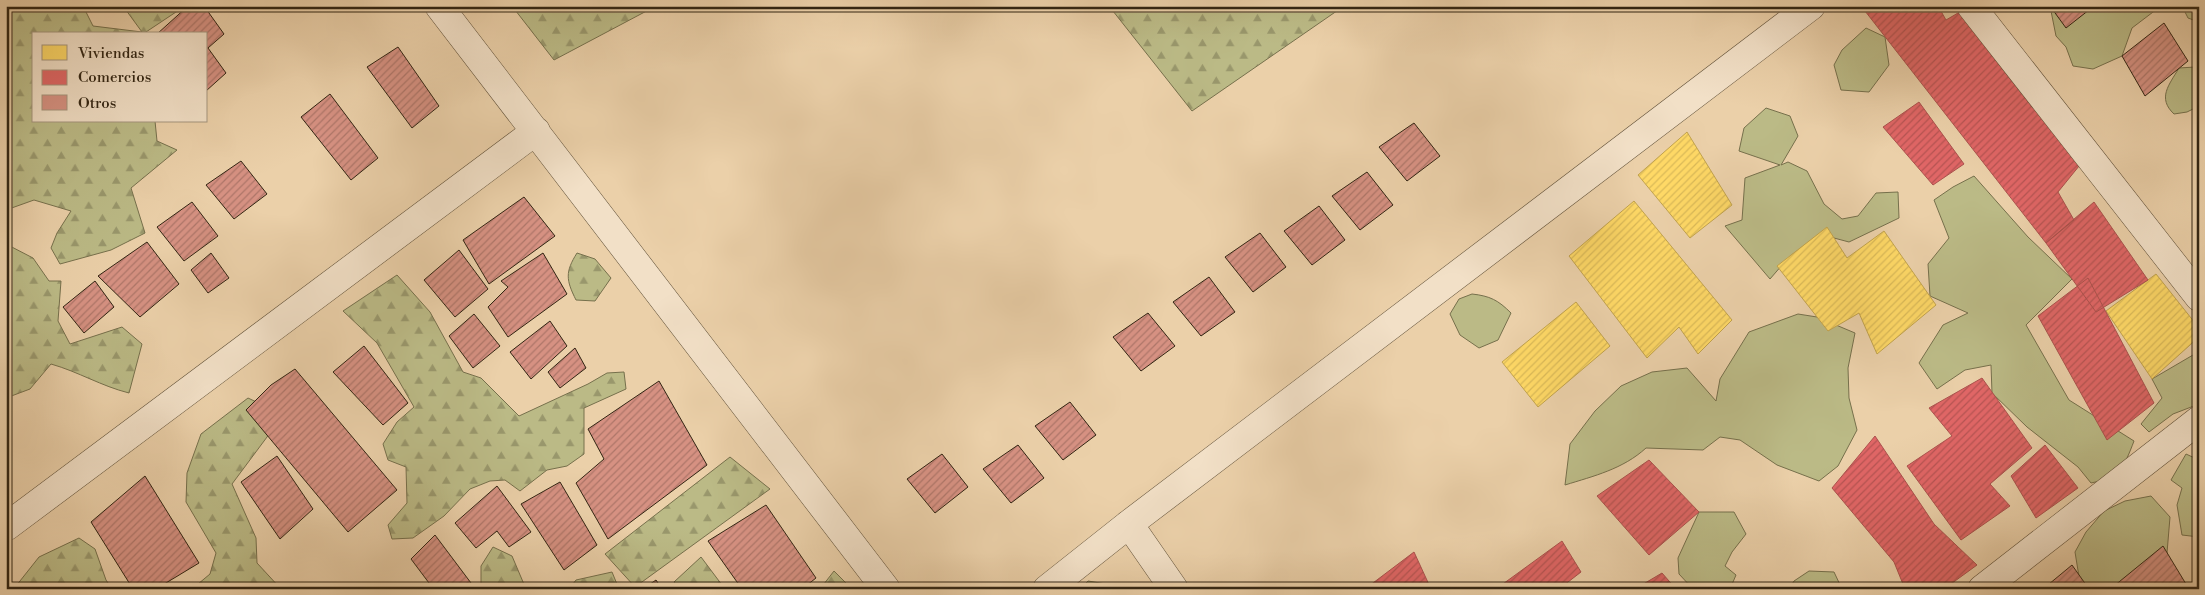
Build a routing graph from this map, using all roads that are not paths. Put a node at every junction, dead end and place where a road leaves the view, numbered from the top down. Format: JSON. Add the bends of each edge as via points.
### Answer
{"nodes":[{"id":1,"x":439,"y":6,"type":"edge"},
{"id":2,"x":1811,"y":6,"type":"edge"},
{"id":3,"x":1972,"y":6,"type":"edge"},
{"id":4,"x":536,"y":131,"type":"junction"},
{"id":5,"x":2199,"y":297,"type":"edge"},
{"id":6,"x":2199,"y":420,"type":"edge"},
{"id":7,"x":1129,"y":524,"type":"junction"},
{"id":8,"x":6,"y":527,"type":"edge"},
{"id":9,"x":886,"y":589,"type":"edge"},
{"id":10,"x":1046,"y":589,"type":"edge"},
{"id":11,"x":1174,"y":589,"type":"edge"},
{"id":12,"x":1982,"y":589,"type":"edge"}],
"edges":[{"from":1,"to":4,"type":"street"},
{"from":2,"to":7,"type":"street"},
{"from":3,"to":5,"type":"street"},
{"from":4,"to":8,"type":"street"},
{"from":4,"to":9,"type":"street"},
{"from":6,"to":12,"type":"street"},
{"from":7,"to":10,"type":"street"},
{"from":7,"to":11,"type":"street"}]}
